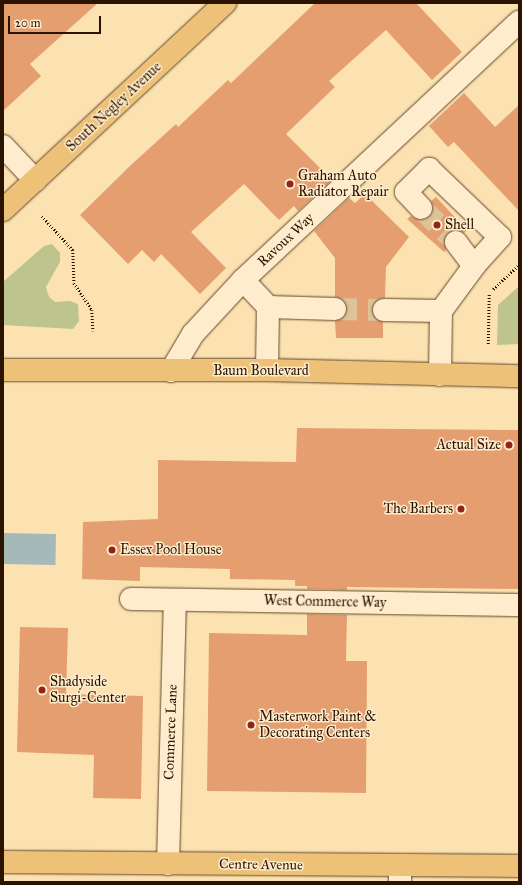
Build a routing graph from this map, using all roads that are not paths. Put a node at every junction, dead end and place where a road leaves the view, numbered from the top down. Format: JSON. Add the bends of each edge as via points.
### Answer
{"nodes":[{"id":1,"x":225,"y":3,"type":"edge"},
{"id":2,"x":519,"y":22,"type":"edge"},
{"id":3,"x":3,"y":146,"type":"edge"},
{"id":4,"x":35,"y":180,"type":"junction"},
{"id":5,"x":421,"y":208,"type":"tunnel mouth"},
{"id":6,"x":3,"y":210,"type":"edge"},
{"id":7,"x":456,"y":242,"type":"tunnel mouth"},
{"id":8,"x":474,"y":266,"type":"junction"},
{"id":9,"x":243,"y":280,"type":"junction"},
{"id":10,"x":268,"y":307,"type":"junction"},
{"id":11,"x":335,"y":309,"type":"tunnel mouth"},
{"id":12,"x":384,"y":310,"type":"tunnel mouth"},
{"id":13,"x":441,"y":311,"type":"junction"},
{"id":14,"x":3,"y":370,"type":"edge"},
{"id":15,"x":267,"y":370,"type":"junction"},
{"id":16,"x":171,"y":371,"type":"junction"},
{"id":17,"x":440,"y":375,"type":"junction"},
{"id":18,"x":519,"y":376,"type":"edge"},
{"id":19,"x":131,"y":600,"type":"dead end"},
{"id":20,"x":175,"y":600,"type":"junction"},
{"id":21,"x":519,"y":605,"type":"edge"},
{"id":22,"x":3,"y":862,"type":"edge"},
{"id":23,"x":168,"y":864,"type":"junction"},
{"id":24,"x":519,"y":866,"type":"edge"},
{"id":25,"x":400,"y":874,"type":"edge"}],
"edges":[{"from":1,"to":4,"type":"main road","name":"South Negley Avenue"},
{"from":2,"to":9,"type":"lane","name":"Ravoux Way"},
{"from":3,"to":4,"type":"lane"},
{"from":4,"to":6,"type":"main road","name":"South Negley Avenue"},
{"from":5,"to":8,"type":"lane","via":[[406,192],[429,169],[500,237]]},
{"from":7,"to":8,"type":"lane"},
{"from":8,"to":13,"type":"lane"},
{"from":9,"to":10,"type":"lane"},
{"from":9,"to":16,"type":"lane","name":"Ravoux Way","via":[[193,334]]},
{"from":10,"to":11,"type":"lane"},
{"from":10,"to":15,"type":"lane"},
{"from":12,"to":13,"type":"lane"},
{"from":13,"to":17,"type":"lane"},
{"from":14,"to":16,"type":"main road","name":"Baum Boulevard"},
{"from":15,"to":16,"type":"main road","name":"Baum Boulevard"},
{"from":15,"to":17,"type":"main road","name":"Baum Boulevard"},
{"from":17,"to":18,"type":"main road","name":"Baum Boulevard"},
{"from":19,"to":20,"type":"lane","name":"West Commerce Way"},
{"from":20,"to":21,"type":"lane","name":"West Commerce Way"},
{"from":20,"to":23,"type":"lane","name":"Commerce Lane"},
{"from":22,"to":23,"type":"main road","name":"Centre Avenue"},
{"from":23,"to":25,"type":"main road","name":"Centre Avenue"},
{"from":24,"to":25,"type":"main road","name":"Centre Avenue"}]}
